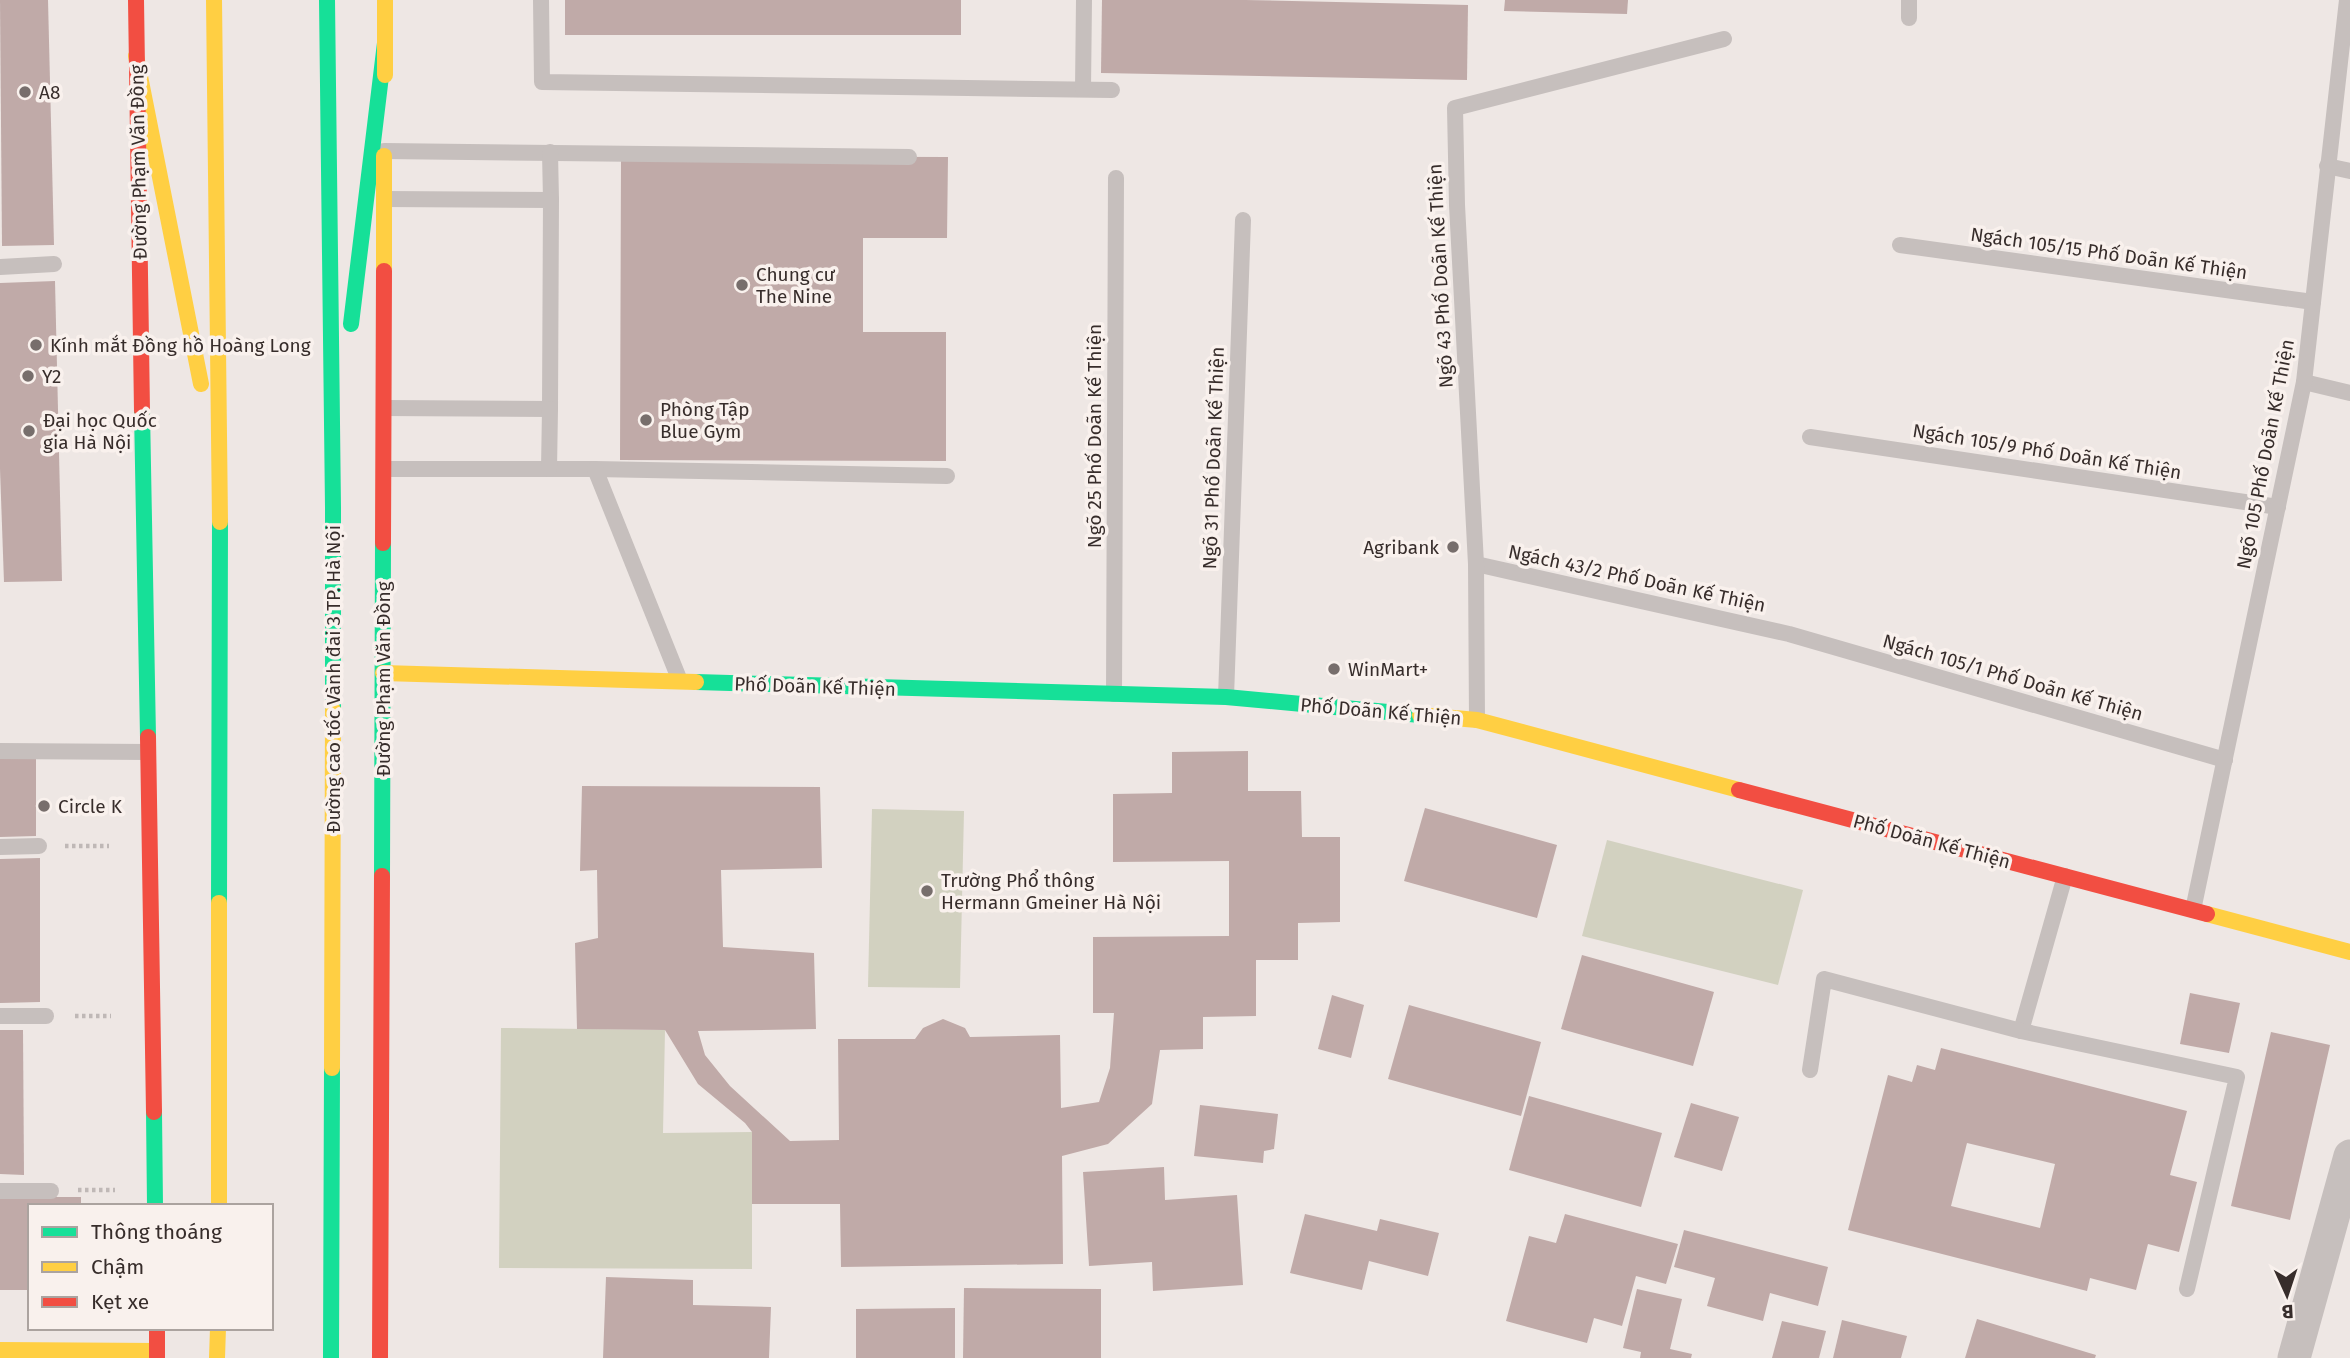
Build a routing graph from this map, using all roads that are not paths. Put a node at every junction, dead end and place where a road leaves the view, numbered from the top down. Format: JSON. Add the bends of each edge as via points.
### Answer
{"nodes":[{"id":1,"x":136,"y":0,"type":"edge"},
{"id":2,"x":214,"y":0,"type":"edge"},
{"id":3,"x":327,"y":0,"type":"edge"},
{"id":4,"x":385,"y":0,"type":"edge"},
{"id":5,"x":541,"y":0,"type":"edge"},
{"id":6,"x":1084,"y":0,"type":"edge"},
{"id":7,"x":1909,"y":0,"type":"edge"},
{"id":8,"x":2348,"y":4,"type":"edge"},
{"id":9,"x":1909,"y":18,"type":"dead end"},
{"id":10,"x":1724,"y":39,"type":"dead end"},
{"id":11,"x":385,"y":43,"type":"junction"},
{"id":12,"x":136,"y":57,"type":"junction"},
{"id":13,"x":1083,"y":89,"type":"junction"},
{"id":14,"x":1112,"y":90,"type":"dead end"},
{"id":15,"x":384,"y":151,"type":"junction"},
{"id":16,"x":550,"y":152,"type":"junction"},
{"id":17,"x":909,"y":157,"type":"dead end"},
{"id":18,"x":2327,"y":166,"type":"junction"},
{"id":19,"x":2350,"y":171,"type":"edge"},
{"id":20,"x":1116,"y":178,"type":"dead end"},
{"id":21,"x":384,"y":200,"type":"junction"},
{"id":22,"x":551,"y":201,"type":"junction"},
{"id":23,"x":1243,"y":220,"type":"dead end"},
{"id":24,"x":1900,"y":245,"type":"dead end"},
{"id":25,"x":54,"y":264,"type":"dead end"},
{"id":26,"x":0,"y":267,"type":"edge"},
{"id":27,"x":2313,"y":302,"type":"junction"},
{"id":28,"x":2304,"y":382,"type":"junction"},
{"id":29,"x":2350,"y":393,"type":"edge"},
{"id":30,"x":384,"y":408,"type":"junction"},
{"id":31,"x":550,"y":410,"type":"junction"},
{"id":32,"x":1811,"y":437,"type":"dead end"},
{"id":33,"x":384,"y":469,"type":"junction"},
{"id":34,"x":549,"y":469,"type":"junction"},
{"id":35,"x":595,"y":469,"type":"junction"},
{"id":36,"x":220,"y":475,"type":"junction"},
{"id":37,"x":333,"y":475,"type":"junction"},
{"id":38,"x":947,"y":476,"type":"dead end"},
{"id":39,"x":2278,"y":507,"type":"junction"},
{"id":40,"x":1476,"y":564,"type":"junction"},
{"id":41,"x":1789,"y":634,"type":"joint"},
{"id":42,"x":383,"y":673,"type":"junction"},
{"id":43,"x":680,"y":682,"type":"junction"},
{"id":44,"x":1114,"y":694,"type":"junction"},
{"id":45,"x":1226,"y":697,"type":"junction"},
{"id":46,"x":1477,"y":720,"type":"junction"},
{"id":47,"x":0,"y":751,"type":"edge"},
{"id":48,"x":148,"y":752,"type":"junction"},
{"id":49,"x":2225,"y":760,"type":"junction"},
{"id":50,"x":39,"y":846,"type":"dead end"},
{"id":51,"x":0,"y":847,"type":"edge"},
{"id":52,"x":2065,"y":876,"type":"junction"},
{"id":53,"x":2193,"y":911,"type":"junction"},
{"id":54,"x":2350,"y":952,"type":"edge"},
{"id":55,"x":0,"y":1016,"type":"edge"},
{"id":56,"x":46,"y":1016,"type":"dead end"},
{"id":57,"x":2021,"y":1031,"type":"junction"},
{"id":58,"x":1810,"y":1070,"type":"dead end"},
{"id":59,"x":2350,"y":1156,"type":"edge"},
{"id":60,"x":0,"y":1191,"type":"edge"},
{"id":61,"x":51,"y":1191,"type":"dead end"},
{"id":62,"x":155,"y":1204,"type":"edge"},
{"id":63,"x":219,"y":1204,"type":"edge"},
{"id":64,"x":2187,"y":1289,"type":"dead end"},
{"id":65,"x":157,"y":1330,"type":"edge"},
{"id":66,"x":218,"y":1330,"type":"edge"},
{"id":67,"x":0,"y":1350,"type":"edge"},
{"id":68,"x":157,"y":1354,"type":"edge"},
{"id":69,"x":217,"y":1358,"type":"edge"},
{"id":70,"x":331,"y":1358,"type":"edge"},
{"id":71,"x":380,"y":1358,"type":"edge"},
{"id":72,"x":2294,"y":1358,"type":"edge"}],
"edges":[{"from":1,"to":12,"type":"main road","name":"Đường Phạm Văn Đồng"},
{"from":2,"to":36,"type":"main road"},
{"from":3,"to":37,"type":"main road","name":"Đường cao tốc Vành đai 3 TP. Hà Nội"},
{"from":4,"to":11,"type":"main road","name":"Đường Phạm Văn Đồng"},
{"from":5,"to":13,"type":"lane","via":[[542,82]]},
{"from":6,"to":13,"type":"lane"},
{"from":7,"to":9,"type":"lane"},
{"from":8,"to":18,"type":"lane","name":"Ngõ 105 Phố Doãn Kế Thiện"},
{"from":10,"to":40,"type":"lane","name":"Ngõ 43 Phố Doãn Kế Thiện","via":[[1455,108]]},
{"from":11,"to":15,"type":"main road","name":"Đường Phạm Văn Đồng"},
{"from":11,"to":37,"type":"main road"},
{"from":12,"to":36,"type":"main road"},
{"from":12,"to":48,"type":"main road","name":"Đường Phạm Văn Đồng"},
{"from":13,"to":14,"type":"lane"},
{"from":15,"to":16,"type":"lane"},
{"from":15,"to":21,"type":"main road","name":"Đường Phạm Văn Đồng"},
{"from":16,"to":17,"type":"lane"},
{"from":16,"to":22,"type":"lane"},
{"from":18,"to":19,"type":"lane"},
{"from":18,"to":27,"type":"lane","name":"Ngõ 105 Phố Doãn Kế Thiện"},
{"from":20,"to":44,"type":"lane","name":"Ngõ 25 Phố Doãn Kế Thiện"},
{"from":21,"to":22,"type":"lane"},
{"from":21,"to":30,"type":"main road","name":"Đường Phạm Văn Đồng"},
{"from":22,"to":31,"type":"lane"},
{"from":23,"to":45,"type":"lane","name":"Ngõ 31 Phố Doãn Kế Thiện"},
{"from":24,"to":27,"type":"lane","name":"Ngách 105/15 Phố Doãn Kế Thiện"},
{"from":25,"to":26,"type":"lane"},
{"from":27,"to":28,"type":"lane","name":"Ngõ 105 Phố Doãn Kế Thiện"},
{"from":28,"to":29,"type":"lane"},
{"from":28,"to":39,"type":"lane","name":"Ngõ 105 Phố Doãn Kế Thiện"},
{"from":30,"to":31,"type":"lane"},
{"from":30,"to":33,"type":"main road","name":"Đường Phạm Văn Đồng"},
{"from":31,"to":34,"type":"lane"},
{"from":32,"to":39,"type":"lane","name":"Ngách 105/9 Phố Doãn Kế Thiện"},
{"from":33,"to":34,"type":"lane"},
{"from":33,"to":42,"type":"main road","name":"Đường Phạm Văn Đồng"},
{"from":34,"to":35,"type":"lane"},
{"from":35,"to":38,"type":"lane"},
{"from":35,"to":43,"type":"lane"},
{"from":36,"to":63,"type":"main road"},
{"from":37,"to":70,"type":"main road","name":"Đường cao tốc Vành đai 3 TP. Hà Nội"},
{"from":39,"to":49,"type":"lane","name":"Ngõ 105 Phố Doãn Kế Thiện"},
{"from":40,"to":41,"type":"lane","name":"Ngách 43/2 Phố Doãn Kế Thiện"},
{"from":40,"to":46,"type":"lane","name":"Ngõ 43 Phố Doãn Kế Thiện"},
{"from":41,"to":49,"type":"lane","name":"Ngách 105/1 Phố Doãn Kế Thiện"},
{"from":42,"to":43,"type":"main road","name":"Phố Doãn Kế Thiện"},
{"from":42,"to":71,"type":"main road","name":"Đường Phạm Văn Đồng"},
{"from":43,"to":44,"type":"main road","name":"Phố Doãn Kế Thiện"},
{"from":44,"to":45,"type":"main road","name":"Phố Doãn Kế Thiện"},
{"from":45,"to":46,"type":"main road","name":"Phố Doãn Kế Thiện"},
{"from":46,"to":52,"type":"main road","name":"Phố Doãn Kế Thiện"},
{"from":47,"to":48,"type":"lane"},
{"from":48,"to":62,"type":"main road","name":"Đường Phạm Văn Đồng"},
{"from":49,"to":53,"type":"lane","name":"Ngõ 105 Phố Doãn Kế Thiện"},
{"from":50,"to":51,"type":"lane"},
{"from":52,"to":53,"type":"main road","name":"Phố Doãn Kế Thiện"},
{"from":52,"to":57,"type":"lane"},
{"from":53,"to":54,"type":"main road","name":"Phố Doãn Kế Thiện"},
{"from":55,"to":56,"type":"lane"},
{"from":57,"to":58,"type":"lane","via":[[1825,979]]},
{"from":57,"to":64,"type":"lane","via":[[2237,1077]]},
{"from":59,"to":72,"type":"street"},
{"from":60,"to":61,"type":"lane"},
{"from":65,"to":68,"type":"main road"},
{"from":66,"to":69,"type":"main road"},
{"from":67,"to":68,"type":"main road"}]}
